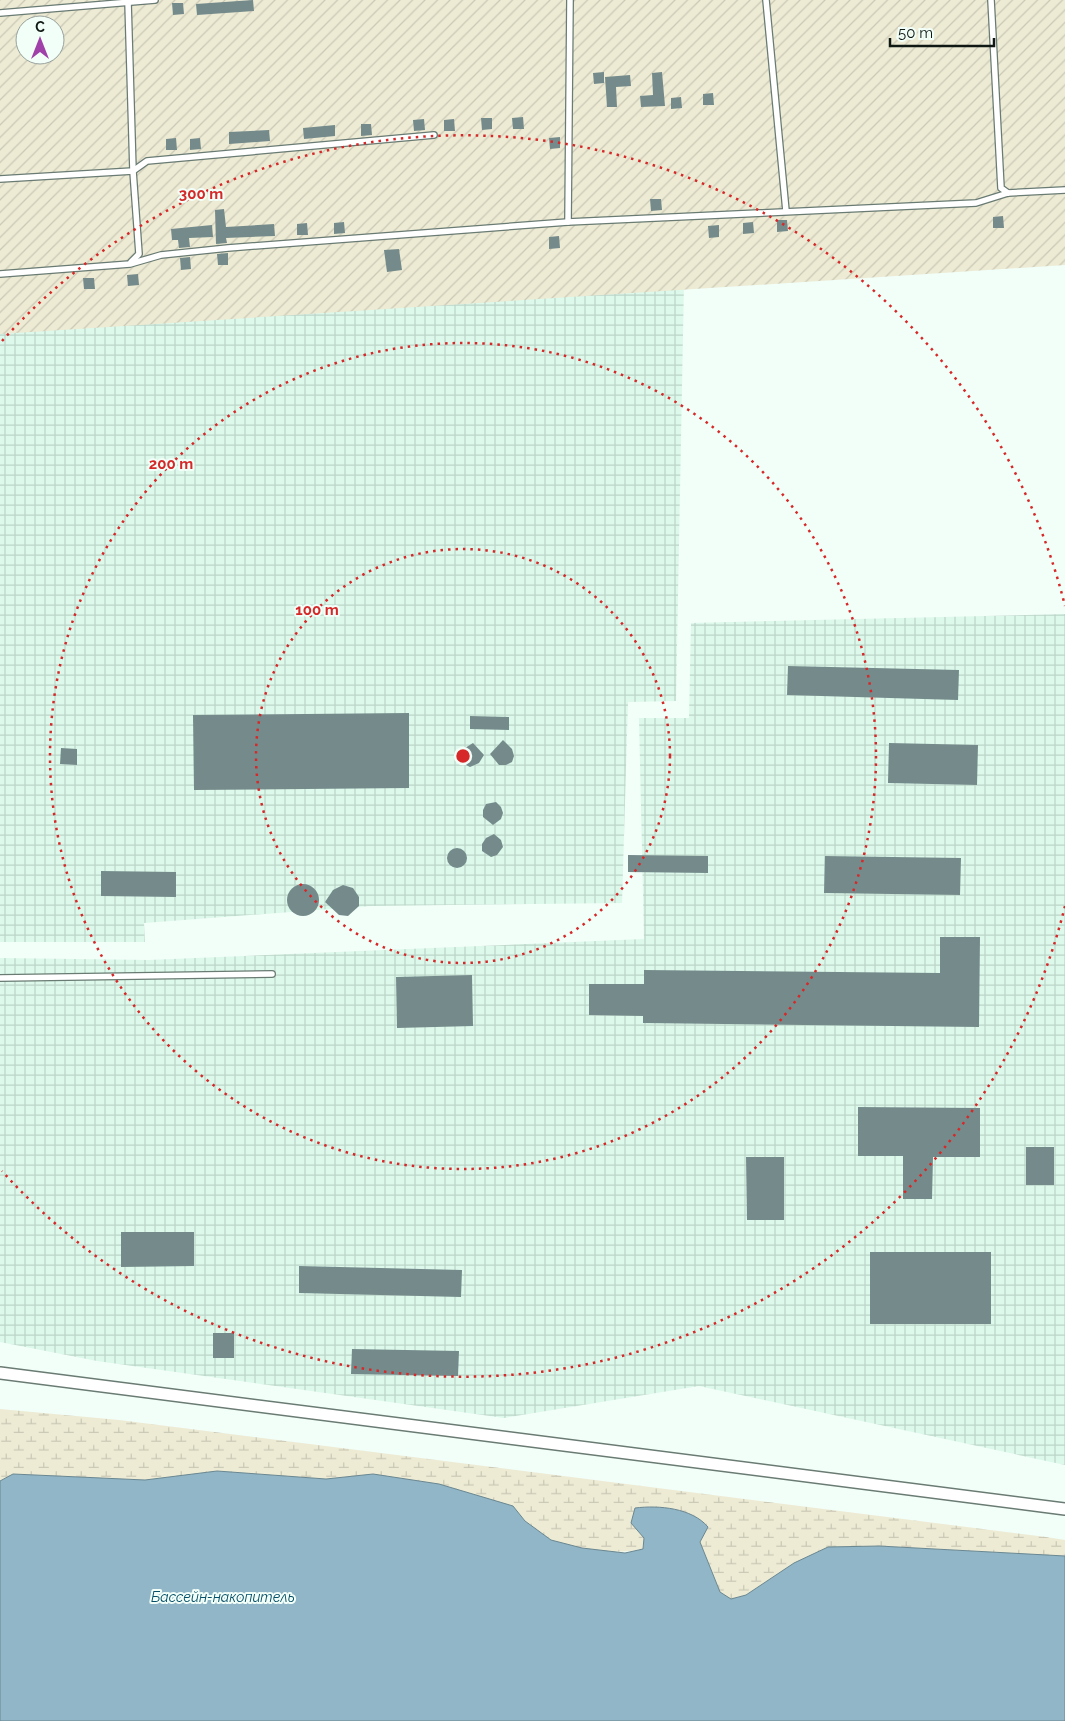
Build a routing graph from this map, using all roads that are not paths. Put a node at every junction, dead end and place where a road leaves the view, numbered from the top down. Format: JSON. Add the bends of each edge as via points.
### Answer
{"nodes":[{"id":1,"x":155,"y":0,"type":"edge"},
{"id":2,"x":570,"y":0,"type":"edge"},
{"id":3,"x":766,"y":0,"type":"edge"},
{"id":4,"x":991,"y":0,"type":"edge"},
{"id":5,"x":128,"y":2,"type":"junction"},
{"id":6,"x":0,"y":13,"type":"edge"},
{"id":7,"x":434,"y":135,"type":"dead end"},
{"id":8,"x":133,"y":171,"type":"junction"},
{"id":9,"x":0,"y":179,"type":"edge"},
{"id":10,"x":1065,"y":190,"type":"edge"},
{"id":11,"x":1008,"y":193,"type":"junction"},
{"id":12,"x":786,"y":211,"type":"junction"},
{"id":13,"x":568,"y":222,"type":"junction"},
{"id":14,"x":130,"y":264,"type":"junction"},
{"id":15,"x":0,"y":274,"type":"edge"},
{"id":16,"x":272,"y":974,"type":"dead end"},
{"id":17,"x":0,"y":978,"type":"edge"},
{"id":18,"x":0,"y":1373,"type":"edge"},
{"id":19,"x":1065,"y":1509,"type":"edge"}],
"edges":[{"from":1,"to":5,"type":"lane"},
{"from":2,"to":13,"type":"lane"},
{"from":3,"to":12,"type":"lane"},
{"from":4,"to":11,"type":"lane","via":[[1001,188]]},
{"from":5,"to":6,"type":"lane"},
{"from":5,"to":8,"type":"lane"},
{"from":7,"to":8,"type":"lane","via":[[147,161]]},
{"from":8,"to":9,"type":"lane"},
{"from":8,"to":14,"type":"lane","via":[[138,254]]},
{"from":10,"to":11,"type":"lane"},
{"from":11,"to":12,"type":"lane","via":[[976,203]]},
{"from":12,"to":13,"type":"lane"},
{"from":13,"to":14,"type":"lane","via":[[190,252],[161,255]]},
{"from":14,"to":15,"type":"lane"},
{"from":16,"to":17,"type":"lane"},
{"from":18,"to":19,"type":"street"}]}
